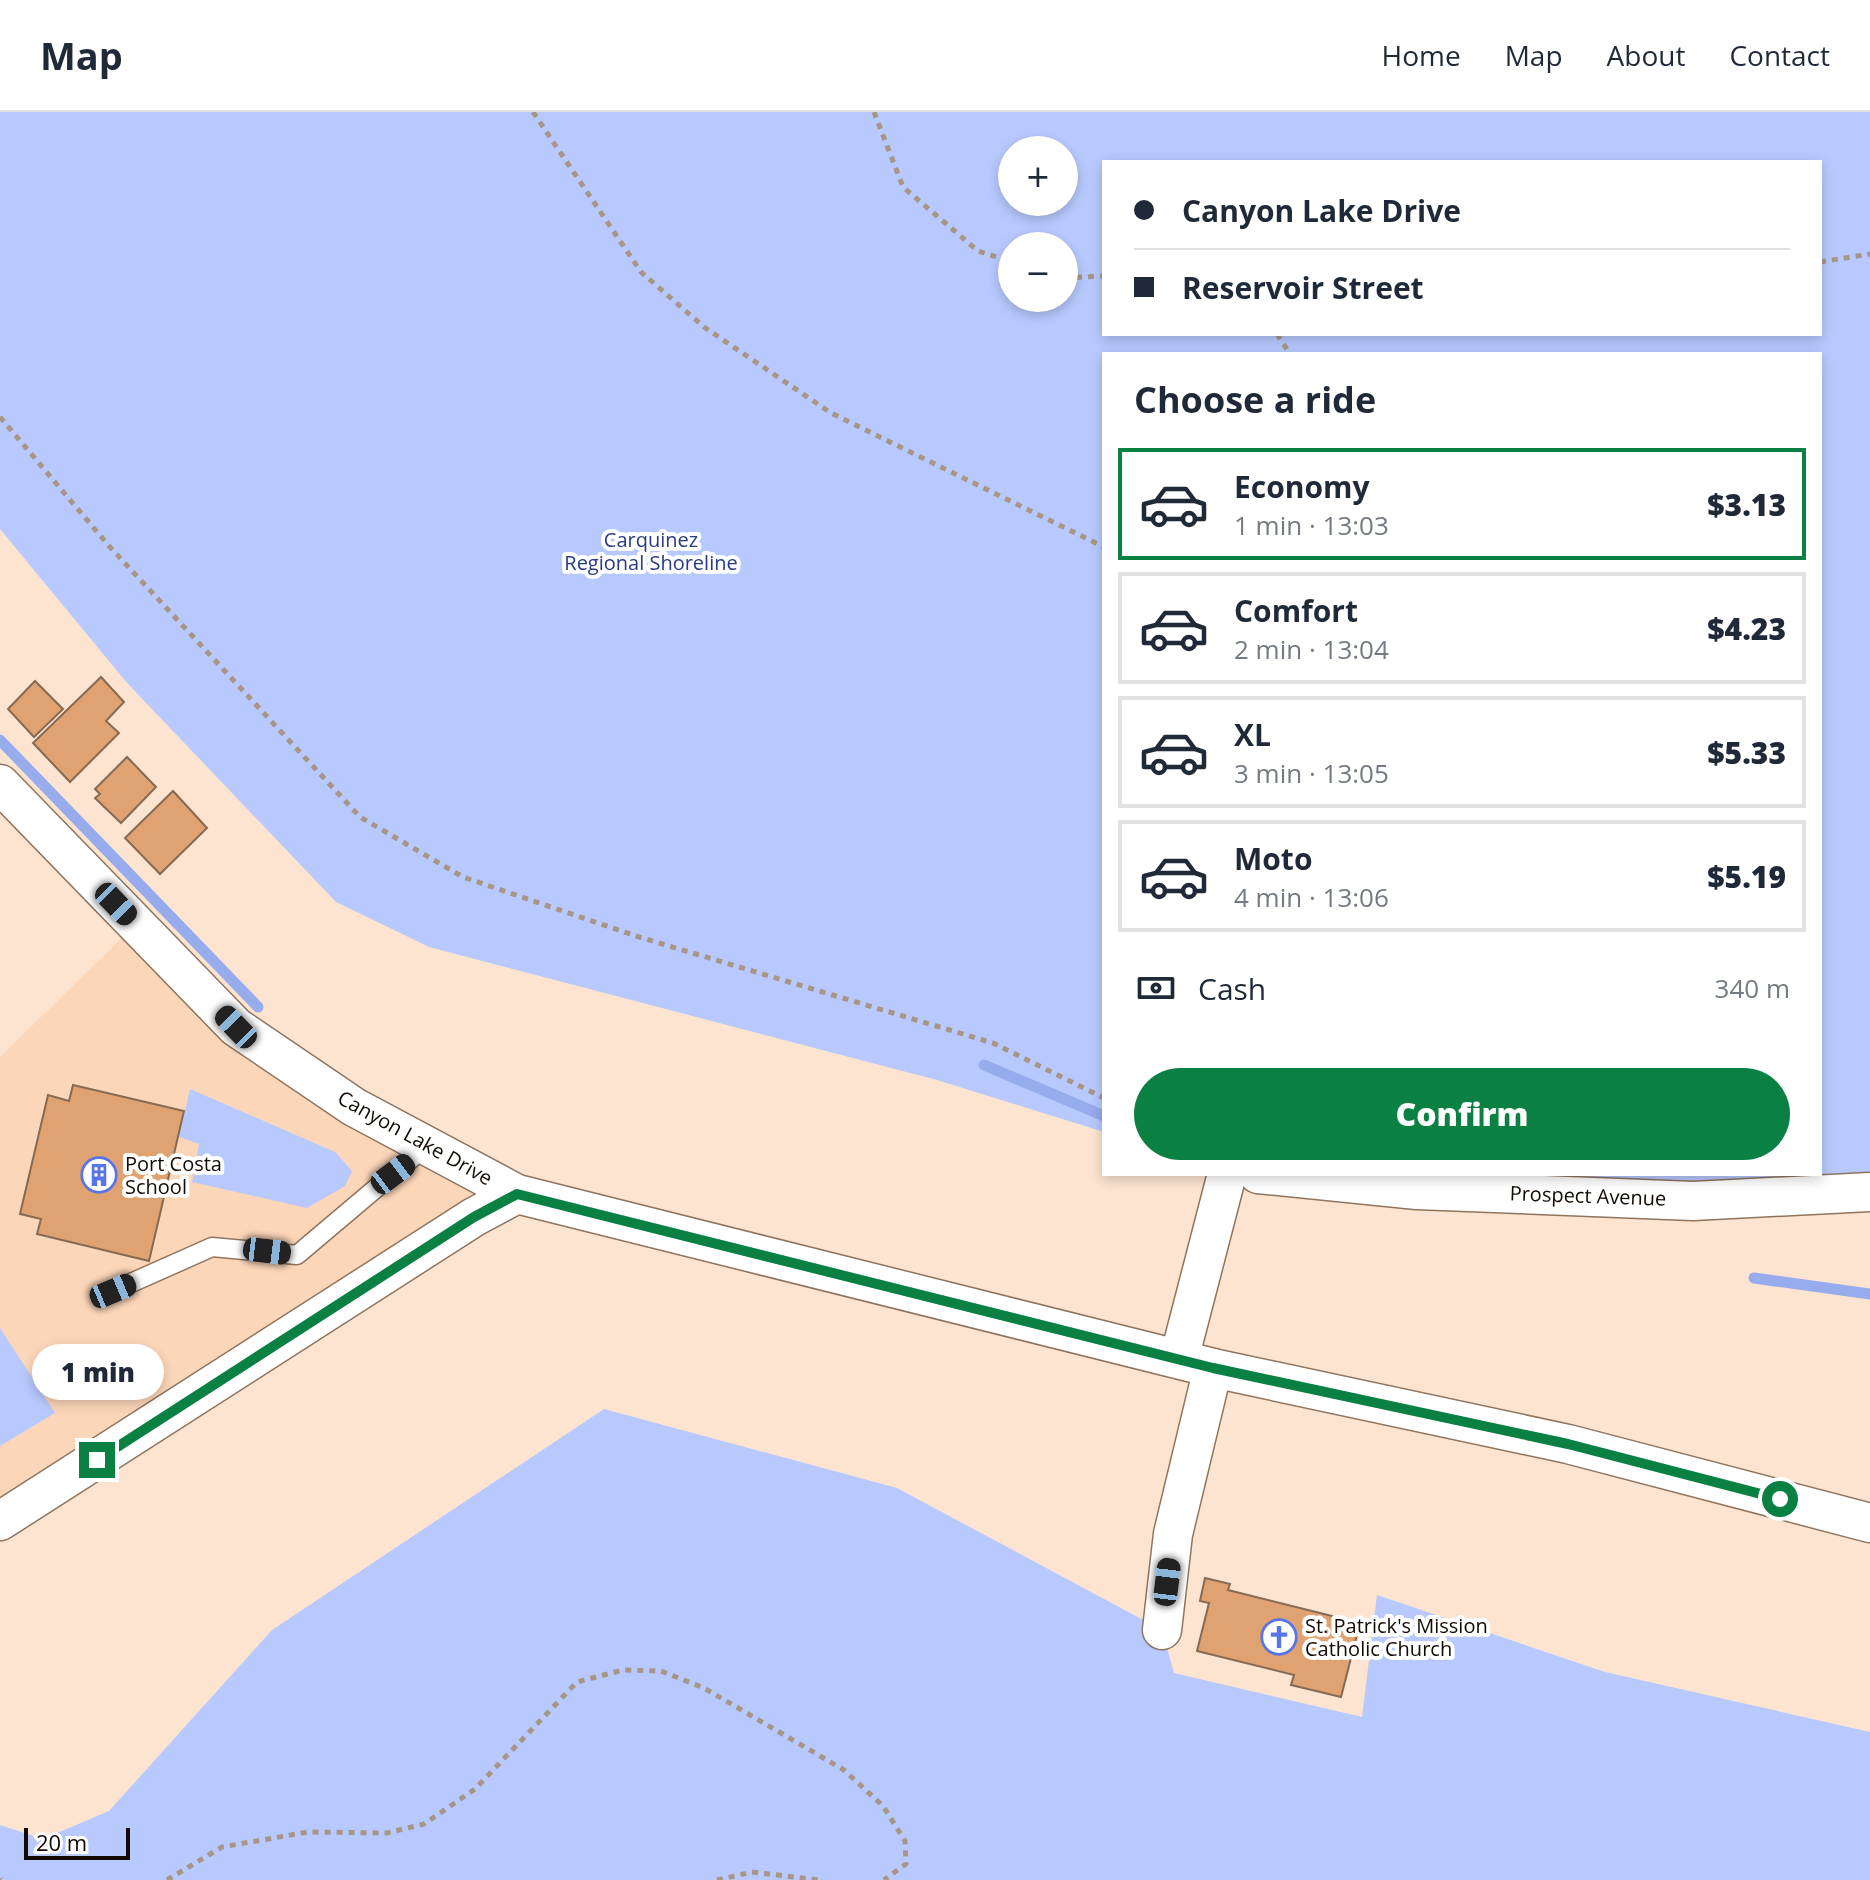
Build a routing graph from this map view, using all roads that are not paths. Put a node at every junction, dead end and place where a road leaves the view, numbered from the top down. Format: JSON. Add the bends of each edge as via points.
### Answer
{"nodes":[{"id":1,"x":0,"y":784,"type":"edge"},
{"id":2,"x":426,"y":1146,"type":"junction"},
{"id":3,"x":1227,"y":1176,"type":"edge"},
{"id":4,"x":1278,"y":1176,"type":"edge"},
{"id":5,"x":1870,"y":1192,"type":"edge"},
{"id":6,"x":517,"y":1194,"type":"junction"},
{"id":7,"x":113,"y":1291,"type":"dead end"},
{"id":8,"x":1196,"y":1364,"type":"junction"},
{"id":9,"x":0,"y":1521,"type":"edge"},
{"id":10,"x":1870,"y":1523,"type":"edge"},
{"id":11,"x":1162,"y":1630,"type":"dead end"}],
"edges":[{"from":1,"to":2,"type":"street","name":"Canyon Lake Drive","via":[[236,1027],[354,1107]]},
{"from":2,"to":6,"type":"street","name":"Canyon Lake Drive"},
{"from":2,"to":7,"type":"lane","via":[[297,1255],[212,1247]]},
{"from":3,"to":8,"type":"street"},
{"from":4,"to":5,"type":"street","name":"Prospect Avenue","via":[[1417,1190],[1693,1201]]},
{"from":6,"to":8,"type":"street","name":"Canyon Lake Drive"},
{"from":6,"to":9,"type":"street"},
{"from":8,"to":10,"type":"street","name":"Canyon Lake Drive","via":[[1568,1444]]},
{"from":8,"to":11,"type":"street"}]}
